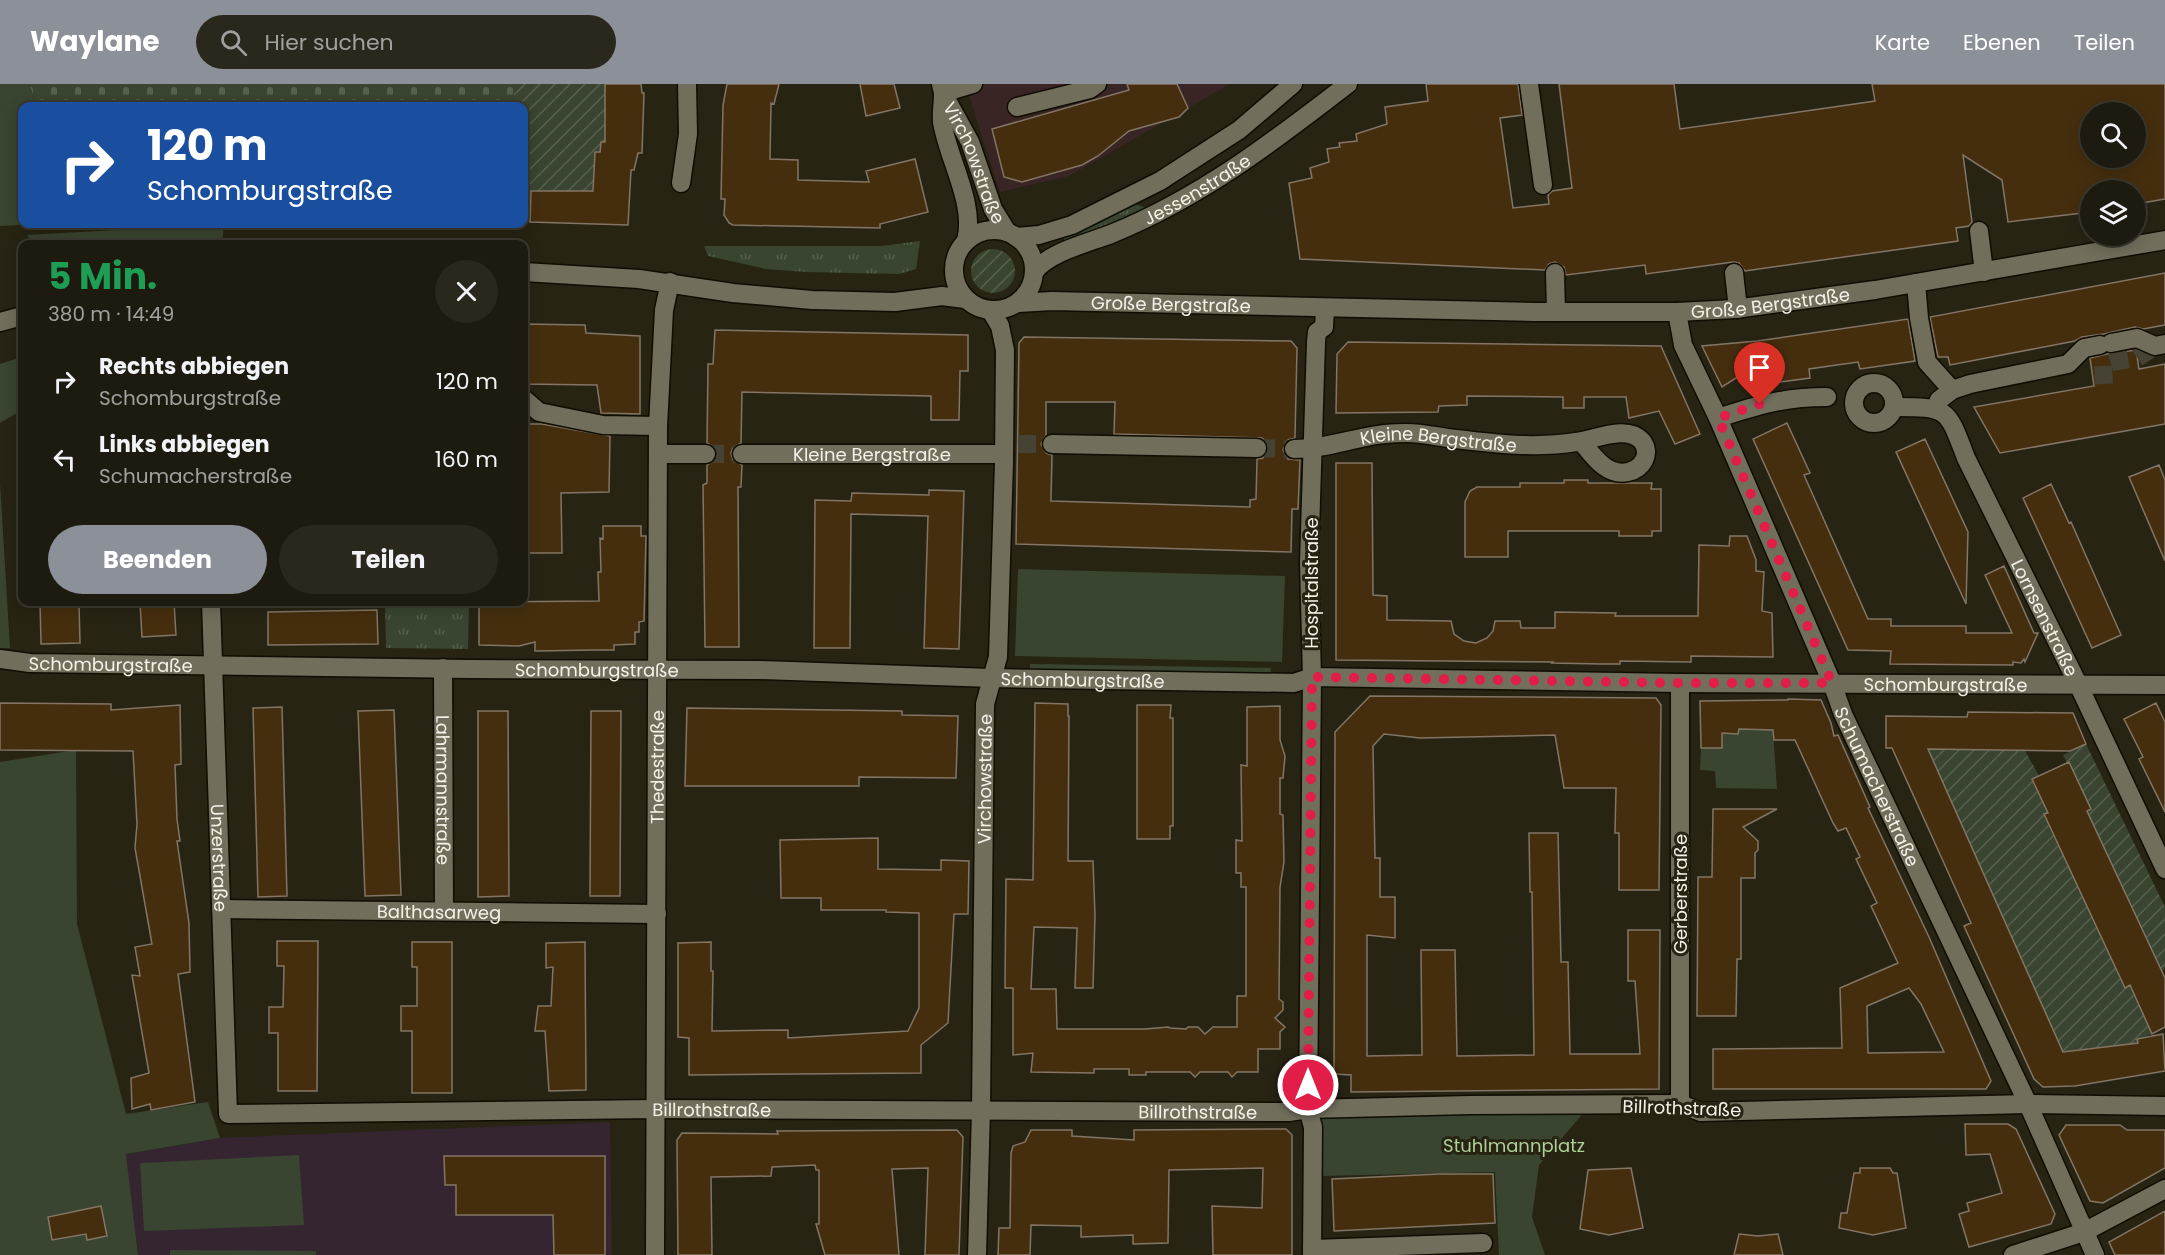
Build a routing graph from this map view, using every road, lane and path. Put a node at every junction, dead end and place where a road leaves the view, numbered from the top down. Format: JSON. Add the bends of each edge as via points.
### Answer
{"nodes":[{"id":1,"x":687,"y":84,"type":"edge"},
{"id":2,"x":973,"y":84,"type":"edge"},
{"id":3,"x":1097,"y":84,"type":"edge"},
{"id":4,"x":1293,"y":84,"type":"edge"},
{"id":5,"x":1348,"y":84,"type":"edge"},
{"id":6,"x":1529,"y":84,"type":"edge"},
{"id":7,"x":942,"y":88,"type":"edge"},
{"id":8,"x":1017,"y":107,"type":"dead end"},
{"id":9,"x":681,"y":183,"type":"dead end"},
{"id":10,"x":1543,"y":185,"type":"dead end"},
{"id":11,"x":1979,"y":231,"type":"dead end"},
{"id":12,"x":1011,"y":234,"type":"junction"},
{"id":13,"x":2165,"y":240,"type":"edge"},
{"id":14,"x":966,"y":241,"type":"junction"},
{"id":15,"x":528,"y":272,"type":"edge"},
{"id":16,"x":1034,"y":272,"type":"junction"},
{"id":17,"x":1984,"y":272,"type":"junction"},
{"id":18,"x":1555,"y":273,"type":"dead end"},
{"id":19,"x":1734,"y":273,"type":"dead end"},
{"id":20,"x":670,"y":282,"type":"junction"},
{"id":21,"x":1916,"y":283,"type":"junction"},
{"id":22,"x":965,"y":299,"type":"junction"},
{"id":23,"x":1018,"y":303,"type":"junction"},
{"id":24,"x":1325,"y":308,"type":"junction"},
{"id":25,"x":1738,"y":309,"type":"junction"},
{"id":26,"x":991,"y":311,"type":"junction"},
{"id":27,"x":1556,"y":312,"type":"junction"},
{"id":28,"x":1677,"y":312,"type":"junction"},
{"id":29,"x":18,"y":317,"type":"edge"},
{"id":30,"x":0,"y":322,"type":"edge"},
{"id":31,"x":2165,"y":344,"type":"edge"},
{"id":32,"x":1952,"y":390,"type":"junction"},
{"id":33,"x":1827,"y":397,"type":"dead end"},
{"id":34,"x":528,"y":402,"type":"edge"},
{"id":35,"x":1895,"y":407,"type":"dead end"},
{"id":36,"x":1935,"y":409,"type":"junction"},
{"id":37,"x":1718,"y":418,"type":"junction"},
{"id":38,"x":658,"y":426,"type":"junction"},
{"id":39,"x":1581,"y":441,"type":"dead end"},
{"id":40,"x":1052,"y":444,"type":"tunnel mouth"},
{"id":41,"x":1008,"y":447,"type":"junction"},
{"id":42,"x":1257,"y":448,"type":"tunnel mouth"},
{"id":43,"x":1294,"y":449,"type":"tunnel mouth"},
{"id":44,"x":1314,"y":449,"type":"junction"},
{"id":45,"x":742,"y":453,"type":"tunnel mouth"},
{"id":46,"x":659,"y":454,"type":"junction"},
{"id":47,"x":706,"y":454,"type":"tunnel mouth"},
{"id":48,"x":211,"y":606,"type":"edge"},
{"id":49,"x":0,"y":659,"type":"edge"},
{"id":50,"x":214,"y":666,"type":"junction"},
{"id":51,"x":443,"y":668,"type":"junction"},
{"id":52,"x":658,"y":670,"type":"junction"},
{"id":53,"x":1312,"y":677,"type":"junction"},
{"id":54,"x":992,"y":678,"type":"junction"},
{"id":55,"x":1680,"y":683,"type":"junction"},
{"id":56,"x":1832,"y":683,"type":"junction"},
{"id":57,"x":2078,"y":684,"type":"junction"},
{"id":58,"x":2165,"y":685,"type":"edge"},
{"id":59,"x":2165,"y":869,"type":"edge"},
{"id":60,"x":220,"y":909,"type":"junction"},
{"id":61,"x":444,"y":911,"type":"junction"},
{"id":62,"x":657,"y":914,"type":"junction"},
{"id":63,"x":1680,"y":1104,"type":"junction"},
{"id":64,"x":2028,"y":1104,"type":"junction"},
{"id":65,"x":2165,"y":1106,"type":"edge"},
{"id":66,"x":656,"y":1109,"type":"junction"},
{"id":67,"x":1308,"y":1109,"type":"junction"},
{"id":68,"x":981,"y":1110,"type":"junction"},
{"id":69,"x":228,"y":1114,"type":"joint"},
{"id":70,"x":2165,"y":1189,"type":"edge"},
{"id":71,"x":2084,"y":1232,"type":"junction"},
{"id":72,"x":1483,"y":1243,"type":"dead end"},
{"id":73,"x":1312,"y":1252,"type":"edge"},
{"id":74,"x":655,"y":1255,"type":"edge"},
{"id":75,"x":977,"y":1255,"type":"edge"},
{"id":76,"x":2013,"y":1255,"type":"edge"},
{"id":77,"x":2095,"y":1255,"type":"edge"}],
"edges":[{"from":1,"to":9,"type":"street","via":[[688,134]]},
{"from":2,"to":7,"type":"street"},
{"from":3,"to":8,"type":"street"},
{"from":4,"to":12,"type":"street","name":"Jessenstraße","via":[[1239,130],[1160,182],[1072,225],[1039,236]]},
{"from":5,"to":16,"type":"street","name":"Jessenstraße","via":[[1274,142],[1195,193],[1150,218],[1049,259]]},
{"from":6,"to":10,"type":"street"},
{"from":7,"to":12,"type":"street","name":"Virchowstraße","via":[[970,142],[993,209]]},
{"from":7,"to":14,"type":"street","name":"Virchowstraße","via":[[942,122],[966,207]]},
{"from":11,"to":17,"type":"street"},
{"from":12,"to":14,"type":"street","via":[[991,230]]},
{"from":12,"to":16,"type":"street","via":[[1030,252]]},
{"from":13,"to":17,"type":"street","name":"Große Bergstraße"},
{"from":14,"to":22,"type":"street","via":[[953,270]]},
{"from":15,"to":20,"type":"street"},
{"from":16,"to":23,"type":"street","via":[[1031,287]]},
{"from":17,"to":21,"type":"street","name":"Große Bergstraße"},
{"from":18,"to":27,"type":"street"},
{"from":19,"to":25,"type":"street"},
{"from":20,"to":22,"type":"street","via":[[812,300],[895,302],[942,296]]},
{"from":20,"to":38,"type":"street","name":"Thedestraße","via":[[664,310]]},
{"from":21,"to":25,"type":"street","name":"Große Bergstraße"},
{"from":21,"to":32,"type":"street","via":[[1927,362]]},
{"from":22,"to":26,"type":"street"},
{"from":23,"to":24,"type":"street","name":"Große Bergstraße"},
{"from":23,"to":26,"type":"street"},
{"from":24,"to":27,"type":"street","name":"Große Bergstraße"},
{"from":24,"to":44,"type":"street","name":"Hospitalstraße","via":[[1324,327],[1317,332],[1316,342]]},
{"from":25,"to":28,"type":"street","name":"Große Bergstraße"},
{"from":26,"to":41,"type":"street","name":"Virchowstraße","via":[[1000,326],[1005,350]]},
{"from":27,"to":28,"type":"street","name":"Große Bergstraße"},
{"from":28,"to":37,"type":"street","name":"Schumacherstraße","via":[[1683,345]]},
{"from":29,"to":30,"type":"street"},
{"from":31,"to":32,"type":"street","via":[[2155,346],[2137,338],[2084,348],[2068,364]]},
{"from":32,"to":36,"type":"street","via":[[1939,400]]},
{"from":33,"to":37,"type":"street","via":[[1797,397]]},
{"from":34,"to":38,"type":"street","via":[[539,412],[603,425]]},
{"from":35,"to":36,"type":"street"},
{"from":36,"to":57,"type":"street","name":"Lornsenstraße","via":[[1953,423],[1966,458]]},
{"from":37,"to":56,"type":"street","name":"Schumacherstraße"},
{"from":38,"to":46,"type":"street","name":"Thedestraße"},
{"from":39,"to":44,"type":"street","name":"Kleine Bergstraße","via":[[1518,445],[1410,433],[1368,436]]},
{"from":40,"to":42,"type":"street"},
{"from":41,"to":45,"type":"street","name":"Kleine Bergstraße"},
{"from":41,"to":54,"type":"street","name":"Virchowstraße","via":[[998,657]]},
{"from":43,"to":44,"type":"street","name":"Kleine Bergstraße"},
{"from":44,"to":53,"type":"street","name":"Hospitalstraße","via":[[1309,563]]},
{"from":46,"to":47,"type":"street"},
{"from":46,"to":52,"type":"street","name":"Thedestraße"},
{"from":48,"to":50,"type":"street","name":"Unzerstraße"},
{"from":49,"to":50,"type":"street","name":"Schomburgstraße","via":[[30,663]]},
{"from":50,"to":51,"type":"street","name":"Schomburgstraße"},
{"from":50,"to":60,"type":"street","name":"Unzerstraße"},
{"from":51,"to":52,"type":"street","name":"Schomburgstraße"},
{"from":51,"to":61,"type":"street","name":"Lahrmannstraße"},
{"from":52,"to":54,"type":"street","name":"Schomburgstraße"},
{"from":52,"to":62,"type":"street","name":"Thedestraße"},
{"from":53,"to":54,"type":"street","name":"Schomburgstraße","via":[[1294,683]]},
{"from":53,"to":55,"type":"street","name":"Schomburgstraße"},
{"from":53,"to":67,"type":"street","name":"Hospitalstraße"},
{"from":54,"to":68,"type":"street","name":"Virchowstraße","via":[[985,704]]},
{"from":55,"to":56,"type":"street","name":"Schomburgstraße"},
{"from":55,"to":63,"type":"street","name":"Gerberstraße"},
{"from":56,"to":57,"type":"street","name":"Schomburgstraße"},
{"from":56,"to":64,"type":"street","name":"Schumacherstraße","via":[[1848,726]]},
{"from":57,"to":58,"type":"street","name":"Schomburgstraße"},
{"from":57,"to":59,"type":"street","name":"Lornsenstraße"},
{"from":60,"to":61,"type":"street","name":"Balthasarweg"},
{"from":60,"to":69,"type":"street","name":"Unzerstraße"},
{"from":61,"to":62,"type":"street","name":"Balthasarweg"},
{"from":62,"to":66,"type":"street","name":"Thedestraße"},
{"from":63,"to":64,"type":"street","name":"Billrothstraße","via":[[1701,1112]]},
{"from":63,"to":67,"type":"street","name":"Billrothstraße"},
{"from":64,"to":65,"type":"street","name":"Billrothstraße"},
{"from":64,"to":71,"type":"street","name":"Schumacherstraße"},
{"from":66,"to":68,"type":"street","name":"Billrothstraße"},
{"from":66,"to":69,"type":"street","name":"Billrothstraße"},
{"from":66,"to":74,"type":"street","name":"Thedestraße"},
{"from":67,"to":68,"type":"street","name":"Billrothstraße"},
{"from":67,"to":73,"type":"street","name":"Hospitalstraße","via":[[1313,1127]]},
{"from":68,"to":75,"type":"street","name":"Virchowstraße"},
{"from":70,"to":71,"type":"street"},
{"from":71,"to":76,"type":"street"},
{"from":71,"to":77,"type":"street","name":"Schumacherstraße"},
{"from":72,"to":73,"type":"street"}]}
